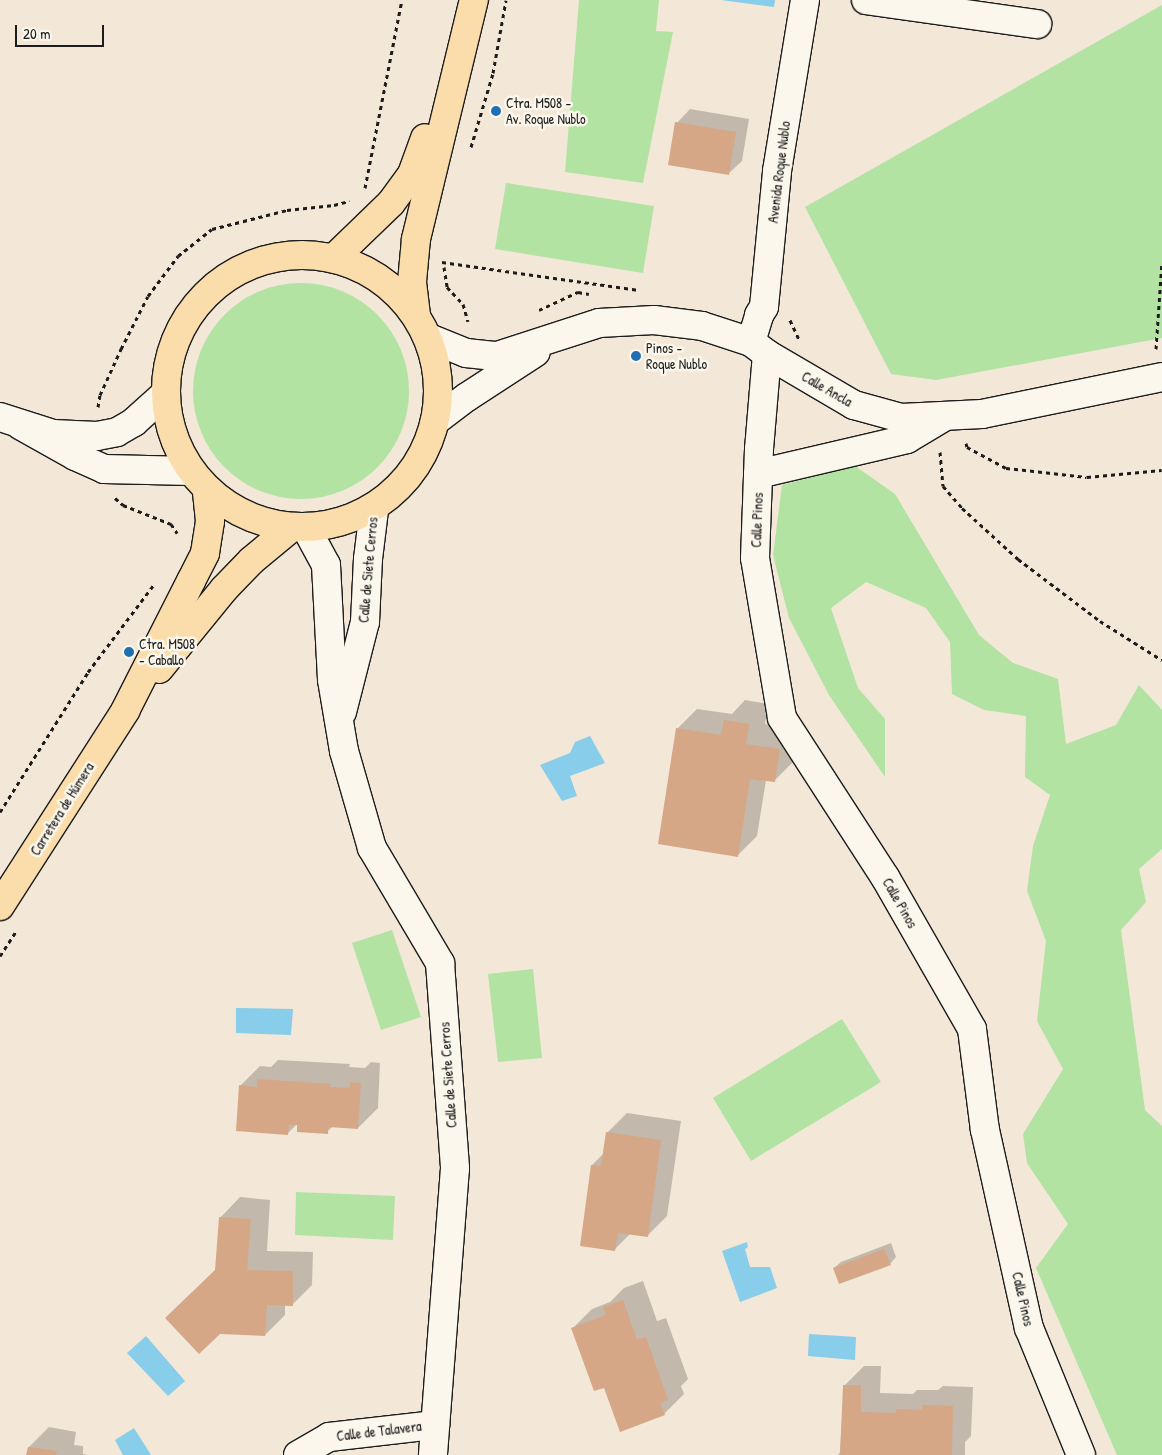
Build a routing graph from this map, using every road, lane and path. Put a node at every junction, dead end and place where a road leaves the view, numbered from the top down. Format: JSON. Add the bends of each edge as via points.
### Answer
{"nodes":[{"id":1,"x":402,"y":0,"type":"edge"},
{"id":2,"x":474,"y":0,"type":"edge"},
{"id":3,"x":506,"y":0,"type":"edge"},
{"id":4,"x":805,"y":0,"type":"edge"},
{"id":5,"x":866,"y":0,"type":"edge"},
{"id":6,"x":1037,"y":24,"type":"dead end"},
{"id":7,"x":466,"y":32,"type":"junction"},
{"id":8,"x":468,"y":156,"type":"dead end"},
{"id":9,"x":363,"y":198,"type":"dead end"},
{"id":10,"x":444,"y":256,"type":"dead end"},
{"id":11,"x":334,"y":258,"type":"junction"},
{"id":12,"x":1162,"y":262,"type":"edge"},
{"id":13,"x":595,"y":295,"type":"dead end"},
{"id":14,"x":533,"y":312,"type":"dead end"},
{"id":15,"x":469,"y":326,"type":"dead end"},
{"id":16,"x":422,"y":327,"type":"junction"},
{"id":17,"x":560,"y":335,"type":"junction"},
{"id":18,"x":759,"y":348,"type":"junction"},
{"id":19,"x":1160,"y":378,"type":"edge"},
{"id":20,"x":165,"y":394,"type":"junction"},
{"id":21,"x":945,"y":416,"type":"junction"},
{"id":22,"x":10,"y":421,"type":"edge"},
{"id":23,"x":434,"y":421,"type":"junction"},
{"id":24,"x":907,"y":439,"type":"junction"},
{"id":25,"x":758,"y":474,"type":"junction"},
{"id":26,"x":199,"y":481,"type":"junction"},
{"id":27,"x":374,"y":510,"type":"junction"},
{"id":28,"x":299,"y":528,"type":"junction"},
{"id":29,"x":1162,"y":660,"type":"edge"},
{"id":30,"x":125,"y":711,"type":"junction"},
{"id":31,"x":340,"y":718,"type":"junction"},
{"id":32,"x":0,"y":906,"type":"edge"},
{"id":33,"x":435,"y":1425,"type":"junction"},
{"id":34,"x":298,"y":1455,"type":"edge"},
{"id":35,"x":432,"y":1455,"type":"edge"},
{"id":36,"x":1082,"y":1455,"type":"edge"}],
"edges":[{"from":1,"to":9,"type":"path"},
{"from":2,"to":7,"type":"main road"},
{"from":3,"to":8,"type":"path","via":[[493,73]]},
{"from":4,"to":18,"type":"street","name":"Avenida Roque Nublo","via":[[777,171],[764,307],[759,315]]},
{"from":5,"to":6,"type":"street"},
{"from":7,"to":11,"type":"main road","via":[[412,174],[382,214]]},
{"from":7,"to":16,"type":"main road","via":[[416,239],[412,282]]},
{"from":10,"to":15,"type":"path","via":[[447,287],[463,304]]},
{"from":11,"to":16,"type":"main road","via":[[378,278],[406,303]]},
{"from":11,"to":20,"type":"main road","via":[[282,256],[242,268],[208,291],[184,322],[171,356]]},
{"from":12,"to":19,"type":"path","via":[[1155,340]]},
{"from":13,"to":14,"type":"path","via":[[578,292]]},
{"from":16,"to":17,"type":"street","name":"Calle Ancla","via":[[466,353],[497,356]]},
{"from":16,"to":23,"type":"main road","via":[[436,360],[438,382]]},
{"from":17,"to":18,"type":"street","name":"Calle Ancla","via":[[599,323],[654,320],[702,326]]},
{"from":17,"to":23,"type":"street","name":"Calle Ancla"},
{"from":18,"to":21,"type":"street","name":"Calle Ancla","via":[[854,406],[901,418]]},
{"from":18,"to":25,"type":"street","name":"Calle Pinos"},
{"from":19,"to":21,"type":"street","name":"Calle Ancla","via":[[982,414]]},
{"from":20,"to":22,"type":"street","via":[[134,422],[117,432],[97,436],[52,434]]},
{"from":20,"to":26,"type":"main road","via":[[173,438]]},
{"from":21,"to":24,"type":"street"},
{"from":22,"to":26,"type":"street","via":[[104,469]]},
{"from":23,"to":27,"type":"main road","via":[[422,456],[405,481]]},
{"from":24,"to":25,"type":"street"},
{"from":24,"to":29,"type":"path","via":[[940,451],[943,486],[962,508],[1018,559],[1100,621]]},
{"from":25,"to":36,"type":"street","name":"Calle Pinos","via":[[755,558],[782,718],[885,877],[972,1029],[985,1130],[1030,1328]]},
{"from":26,"to":28,"type":"main road","via":[[223,502],[259,520]]},
{"from":26,"to":30,"type":"main road","via":[[210,521],[205,553]]},
{"from":27,"to":28,"type":"main road","via":[[349,520]]},
{"from":27,"to":31,"type":"street","name":"Calle de Siete Cerros","via":[[365,622]]},
{"from":28,"to":30,"type":"main road","via":[[251,561],[224,589]]},
{"from":28,"to":31,"type":"street","name":"Calle de Siete Cerros","via":[[326,565],[332,680]]},
{"from":30,"to":32,"type":"main road","name":"Carretera de Húmera"},
{"from":31,"to":33,"type":"street","name":"Calle de Siete Cerros","via":[[344,751],[372,848],[440,962],[455,1168]]},
{"from":33,"to":34,"type":"street","name":"Calle de Talavera","via":[[329,1437]]},
{"from":33,"to":35,"type":"street","name":"Calle de Siete Cerros"}]}
